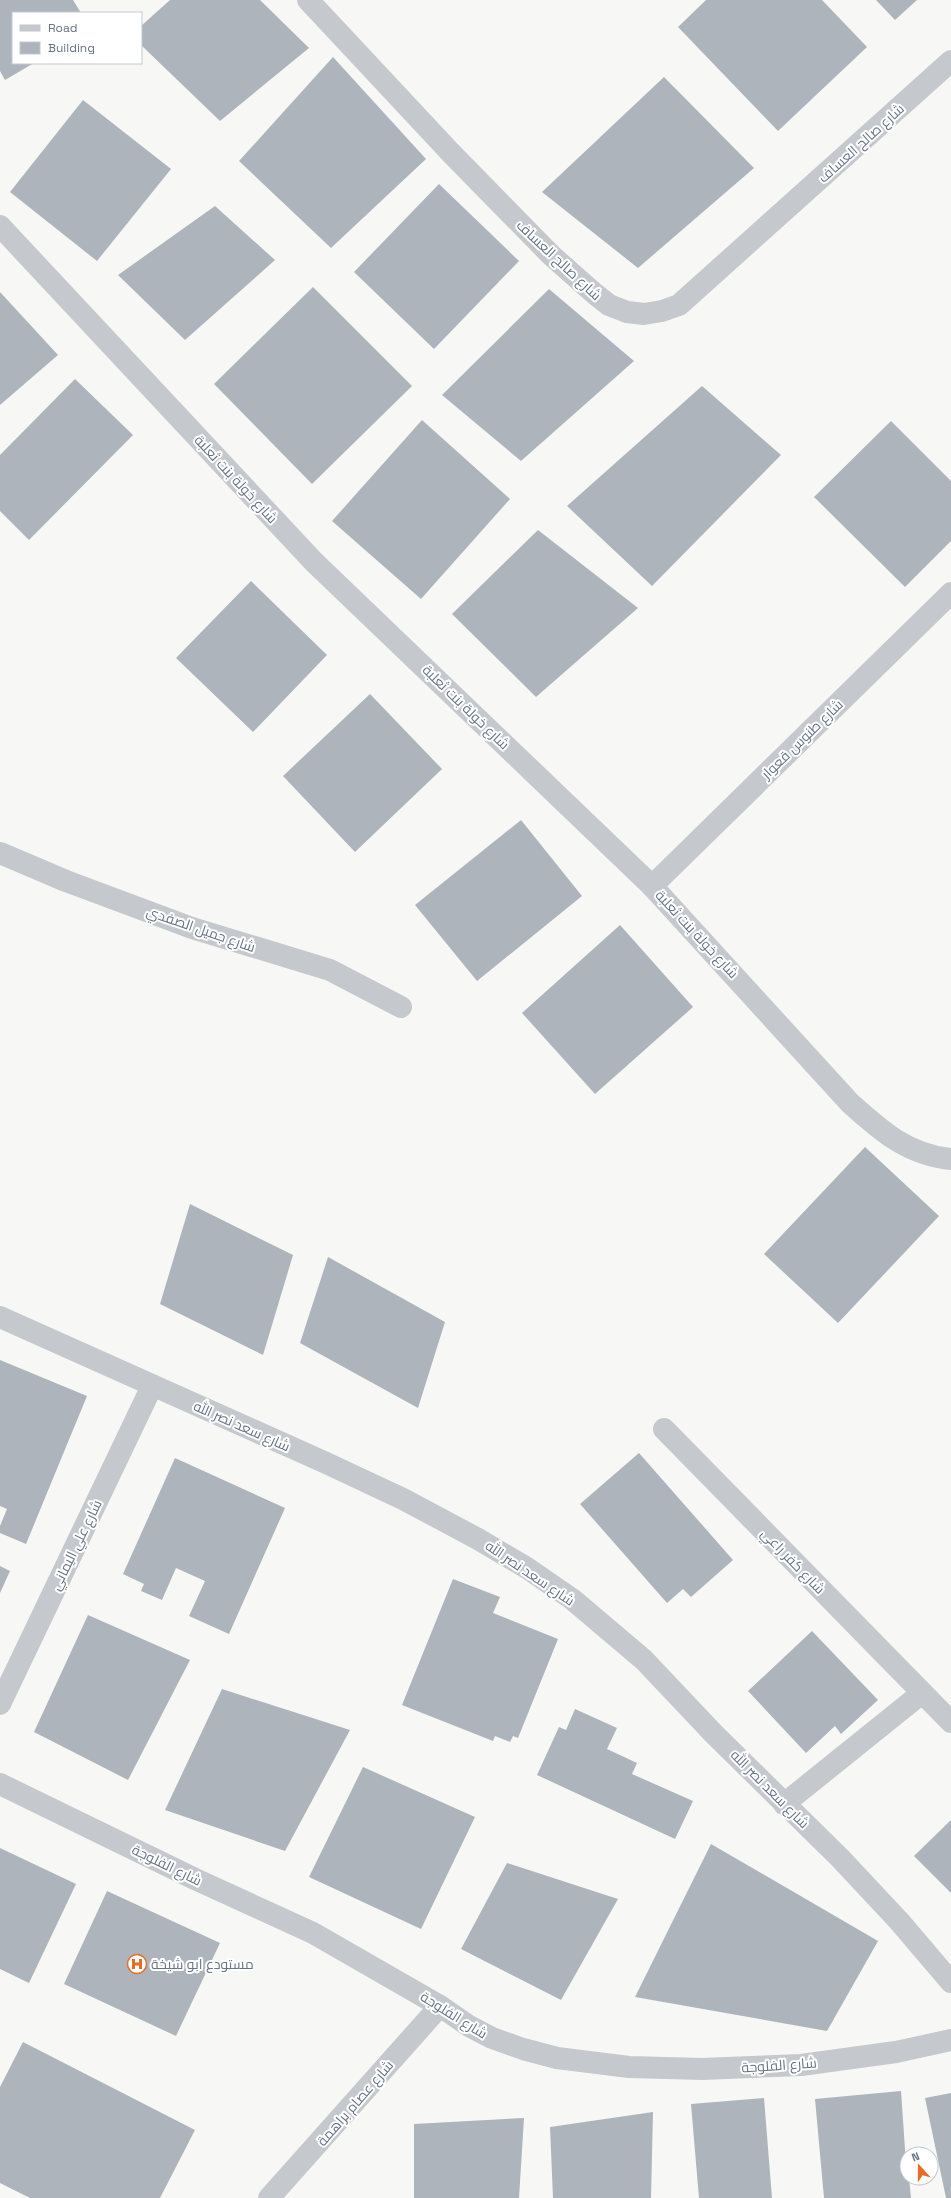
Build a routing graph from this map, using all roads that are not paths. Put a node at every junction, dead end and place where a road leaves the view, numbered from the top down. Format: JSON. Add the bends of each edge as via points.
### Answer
{"nodes":[{"id":1,"x":308,"y":0,"type":"edge"},
{"id":2,"x":951,"y":61,"type":"edge"},
{"id":3,"x":0,"y":226,"type":"edge"},
{"id":4,"x":951,"y":593,"type":"edge"},
{"id":5,"x":0,"y":853,"type":"edge"},
{"id":6,"x":652,"y":886,"type":"junction"},
{"id":7,"x":402,"y":1007,"type":"dead end"},
{"id":8,"x":951,"y":1159,"type":"edge"},
{"id":9,"x":0,"y":1317,"type":"edge"},
{"id":10,"x":152,"y":1386,"type":"junction"},
{"id":11,"x":664,"y":1429,"type":"dead end"},
{"id":12,"x":922,"y":1693,"type":"junction"},
{"id":13,"x":0,"y":1704,"type":"edge"},
{"id":14,"x":951,"y":1722,"type":"edge"},
{"id":15,"x":0,"y":1784,"type":"edge"},
{"id":16,"x":784,"y":1804,"type":"junction"},
{"id":17,"x":951,"y":1982,"type":"edge"},
{"id":18,"x":440,"y":2006,"type":"junction"},
{"id":19,"x":951,"y":2040,"type":"edge"},
{"id":20,"x":269,"y":2198,"type":"edge"}],
"edges":[{"from":1,"to":2,"type":"street","name":"شارع صالح العساف","via":[[451,153],[551,255],[609,305],[627,312],[644,314],[679,305]]},
{"from":3,"to":6,"type":"street","name":"شارع خولة بنت ثعلبة","via":[[314,562]]},
{"from":4,"to":6,"type":"street","name":"شارع طنوس قعوار"},
{"from":5,"to":7,"type":"street","name":"شارع جميل الصفدي","via":[[66,881],[192,928],[330,970]]},
{"from":6,"to":8,"type":"street","name":"شارع خولة بنت ثعلبة","via":[[867,1118],[906,1147],[932,1157]]},
{"from":9,"to":10,"type":"street","name":"شارع سعد نصر الله"},
{"from":10,"to":13,"type":"street","name":"شارع علي اليماني"},
{"from":10,"to":16,"type":"street","name":"شارع سعد نصر الله","via":[[403,1499],[527,1568],[572,1600],[644,1660]]},
{"from":11,"to":12,"type":"street","name":"شارع كفر راعي"},
{"from":12,"to":14,"type":"street","name":"شارع كفر راعي"},
{"from":12,"to":16,"type":"street"},
{"from":15,"to":18,"type":"street","name":"شارع الفلوجة","via":[[313,1933]]},
{"from":16,"to":17,"type":"street","name":"شارع سعد نصر الله","via":[[861,1881]]},
{"from":18,"to":19,"type":"street","name":"شارع الفلوجة","via":[[492,2038],[523,2049],[557,2058],[629,2067],[702,2069],[801,2065],[896,2052]]},
{"from":18,"to":20,"type":"street","name":"شارع عصام براهمة"}]}
